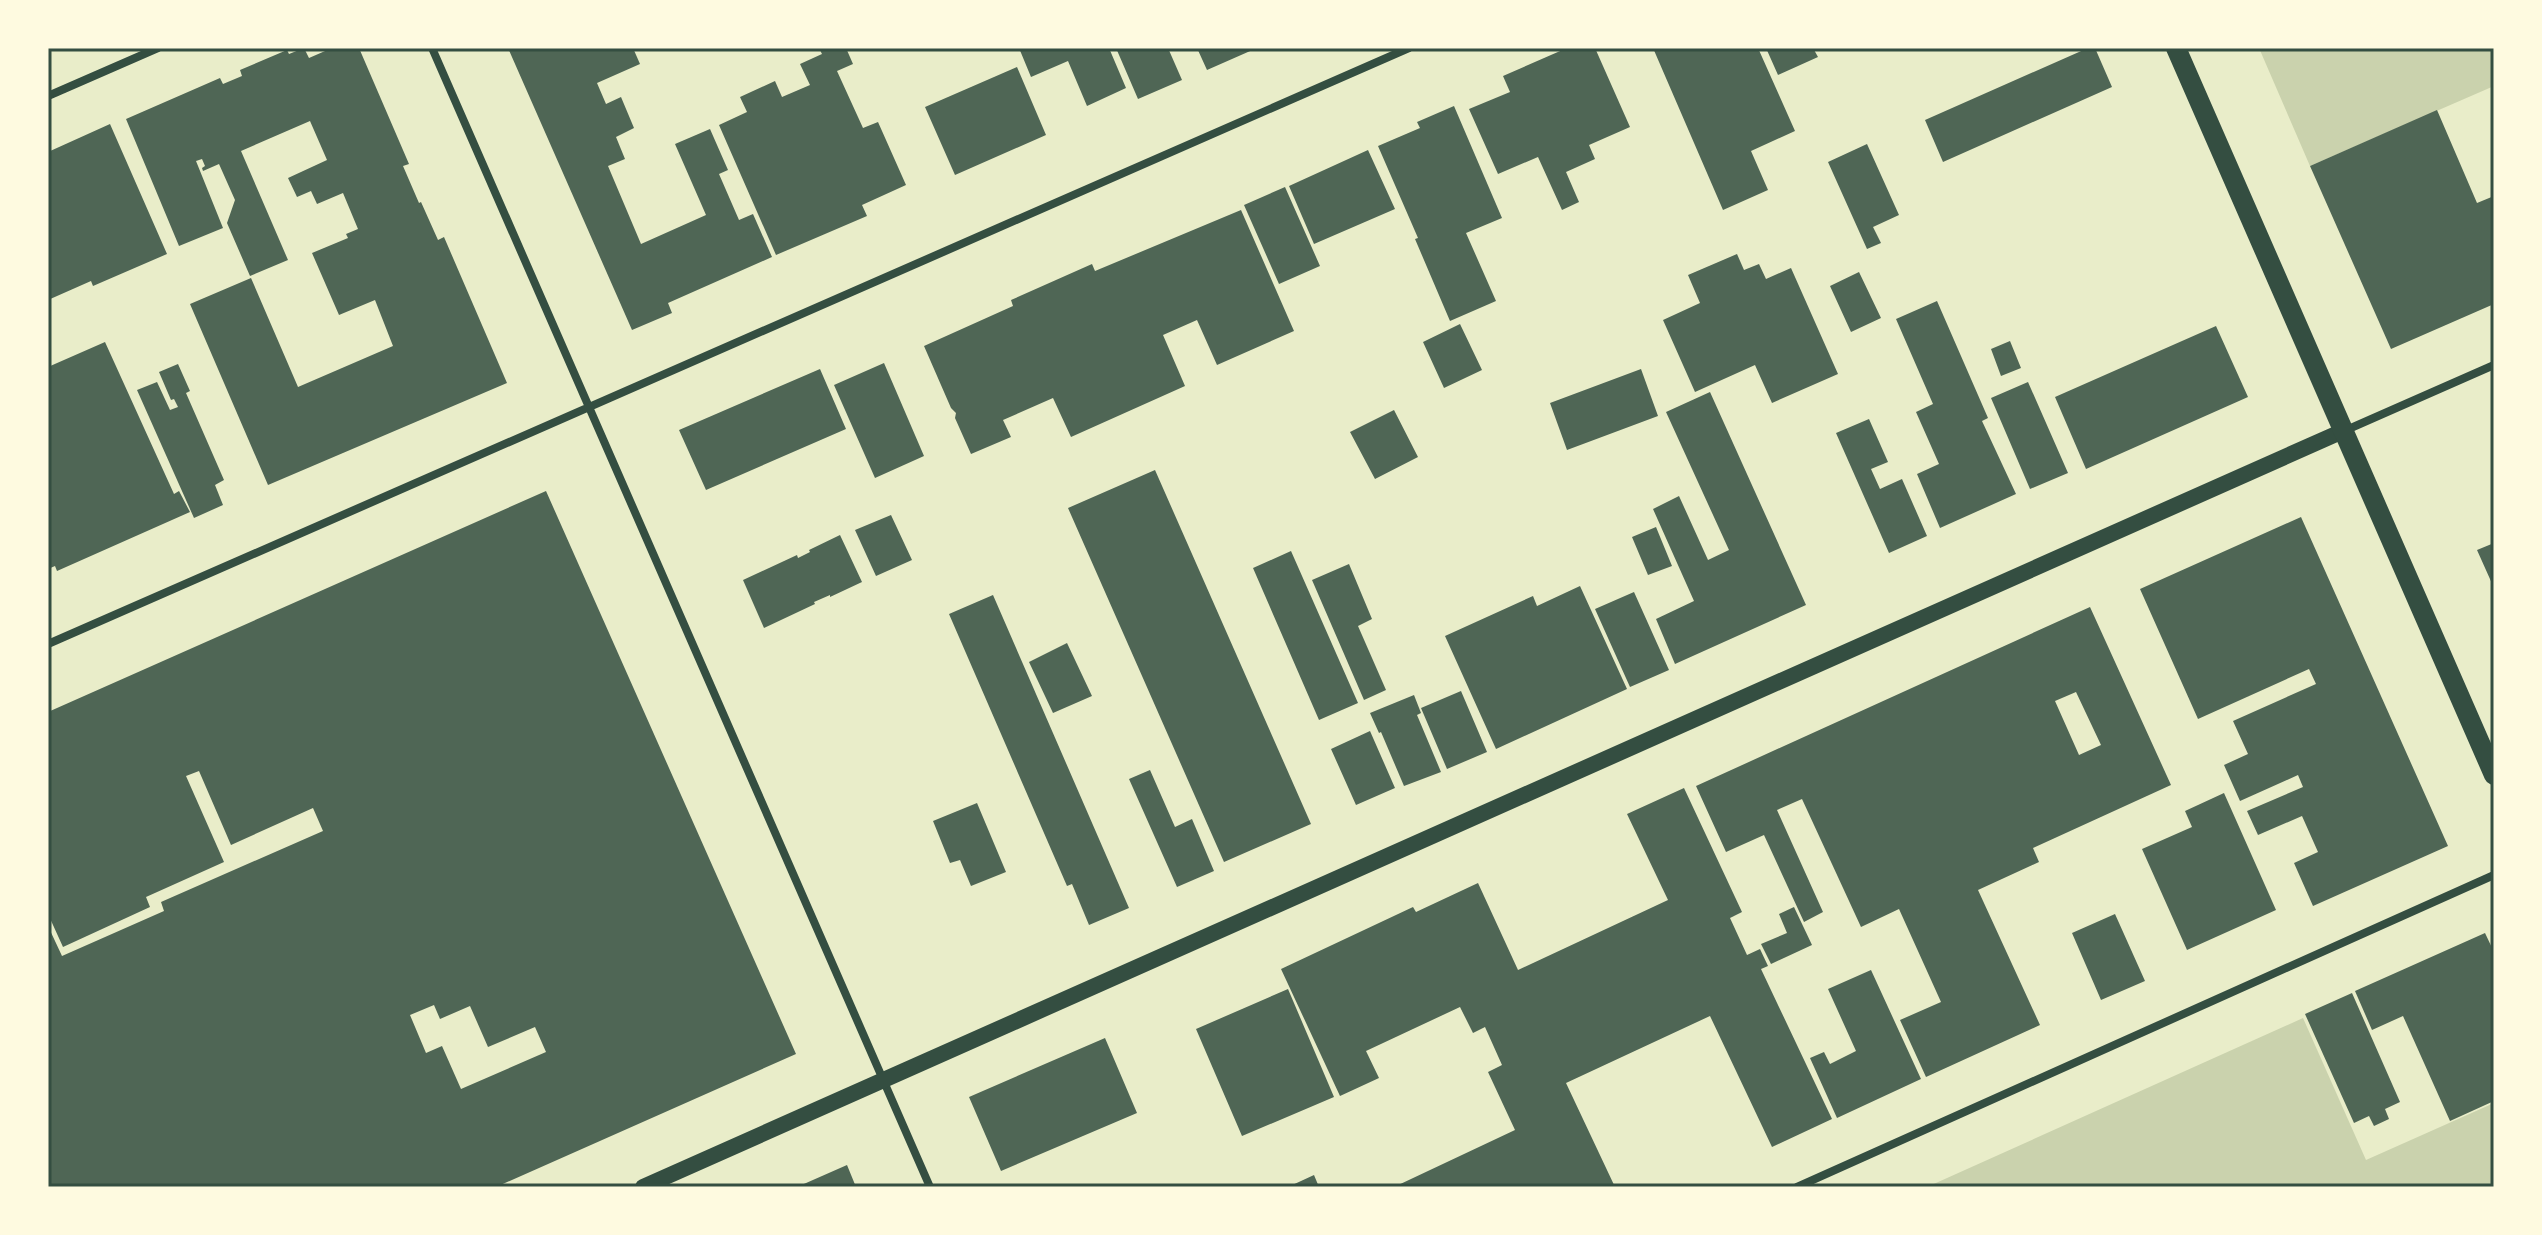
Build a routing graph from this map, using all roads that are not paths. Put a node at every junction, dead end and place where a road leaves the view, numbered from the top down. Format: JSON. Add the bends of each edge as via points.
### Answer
{"nodes":[{"id":1,"x":158,"y":48,"type":"edge"},
{"id":2,"x":432,"y":48,"type":"edge"},
{"id":3,"x":1409,"y":48,"type":"edge"},
{"id":4,"x":2176,"y":48,"type":"edge"},
{"id":5,"x":48,"y":96,"type":"edge"},
{"id":6,"x":2494,"y":365,"type":"edge"},
{"id":7,"x":589,"y":406,"type":"junction"},
{"id":8,"x":2343,"y":431,"type":"junction"},
{"id":9,"x":48,"y":644,"type":"edge"},
{"id":10,"x":2494,"y":775,"type":"edge"},
{"id":11,"x":2494,"y":875,"type":"edge"},
{"id":12,"x":883,"y":1081,"type":"junction"},
{"id":13,"x":643,"y":1187,"type":"edge"},
{"id":14,"x":930,"y":1187,"type":"edge"},
{"id":15,"x":1797,"y":1187,"type":"edge"}],
"edges":[{"from":1,"to":5,"type":"street"},
{"from":2,"to":7,"type":"street"},
{"from":3,"to":7,"type":"street"},
{"from":4,"to":8,"type":"main road"},
{"from":6,"to":8,"type":"street"},
{"from":7,"to":9,"type":"street"},
{"from":7,"to":12,"type":"street"},
{"from":8,"to":10,"type":"main road"},
{"from":8,"to":12,"type":"main road"},
{"from":11,"to":15,"type":"street"},
{"from":12,"to":13,"type":"main road"},
{"from":12,"to":14,"type":"street"}]}
